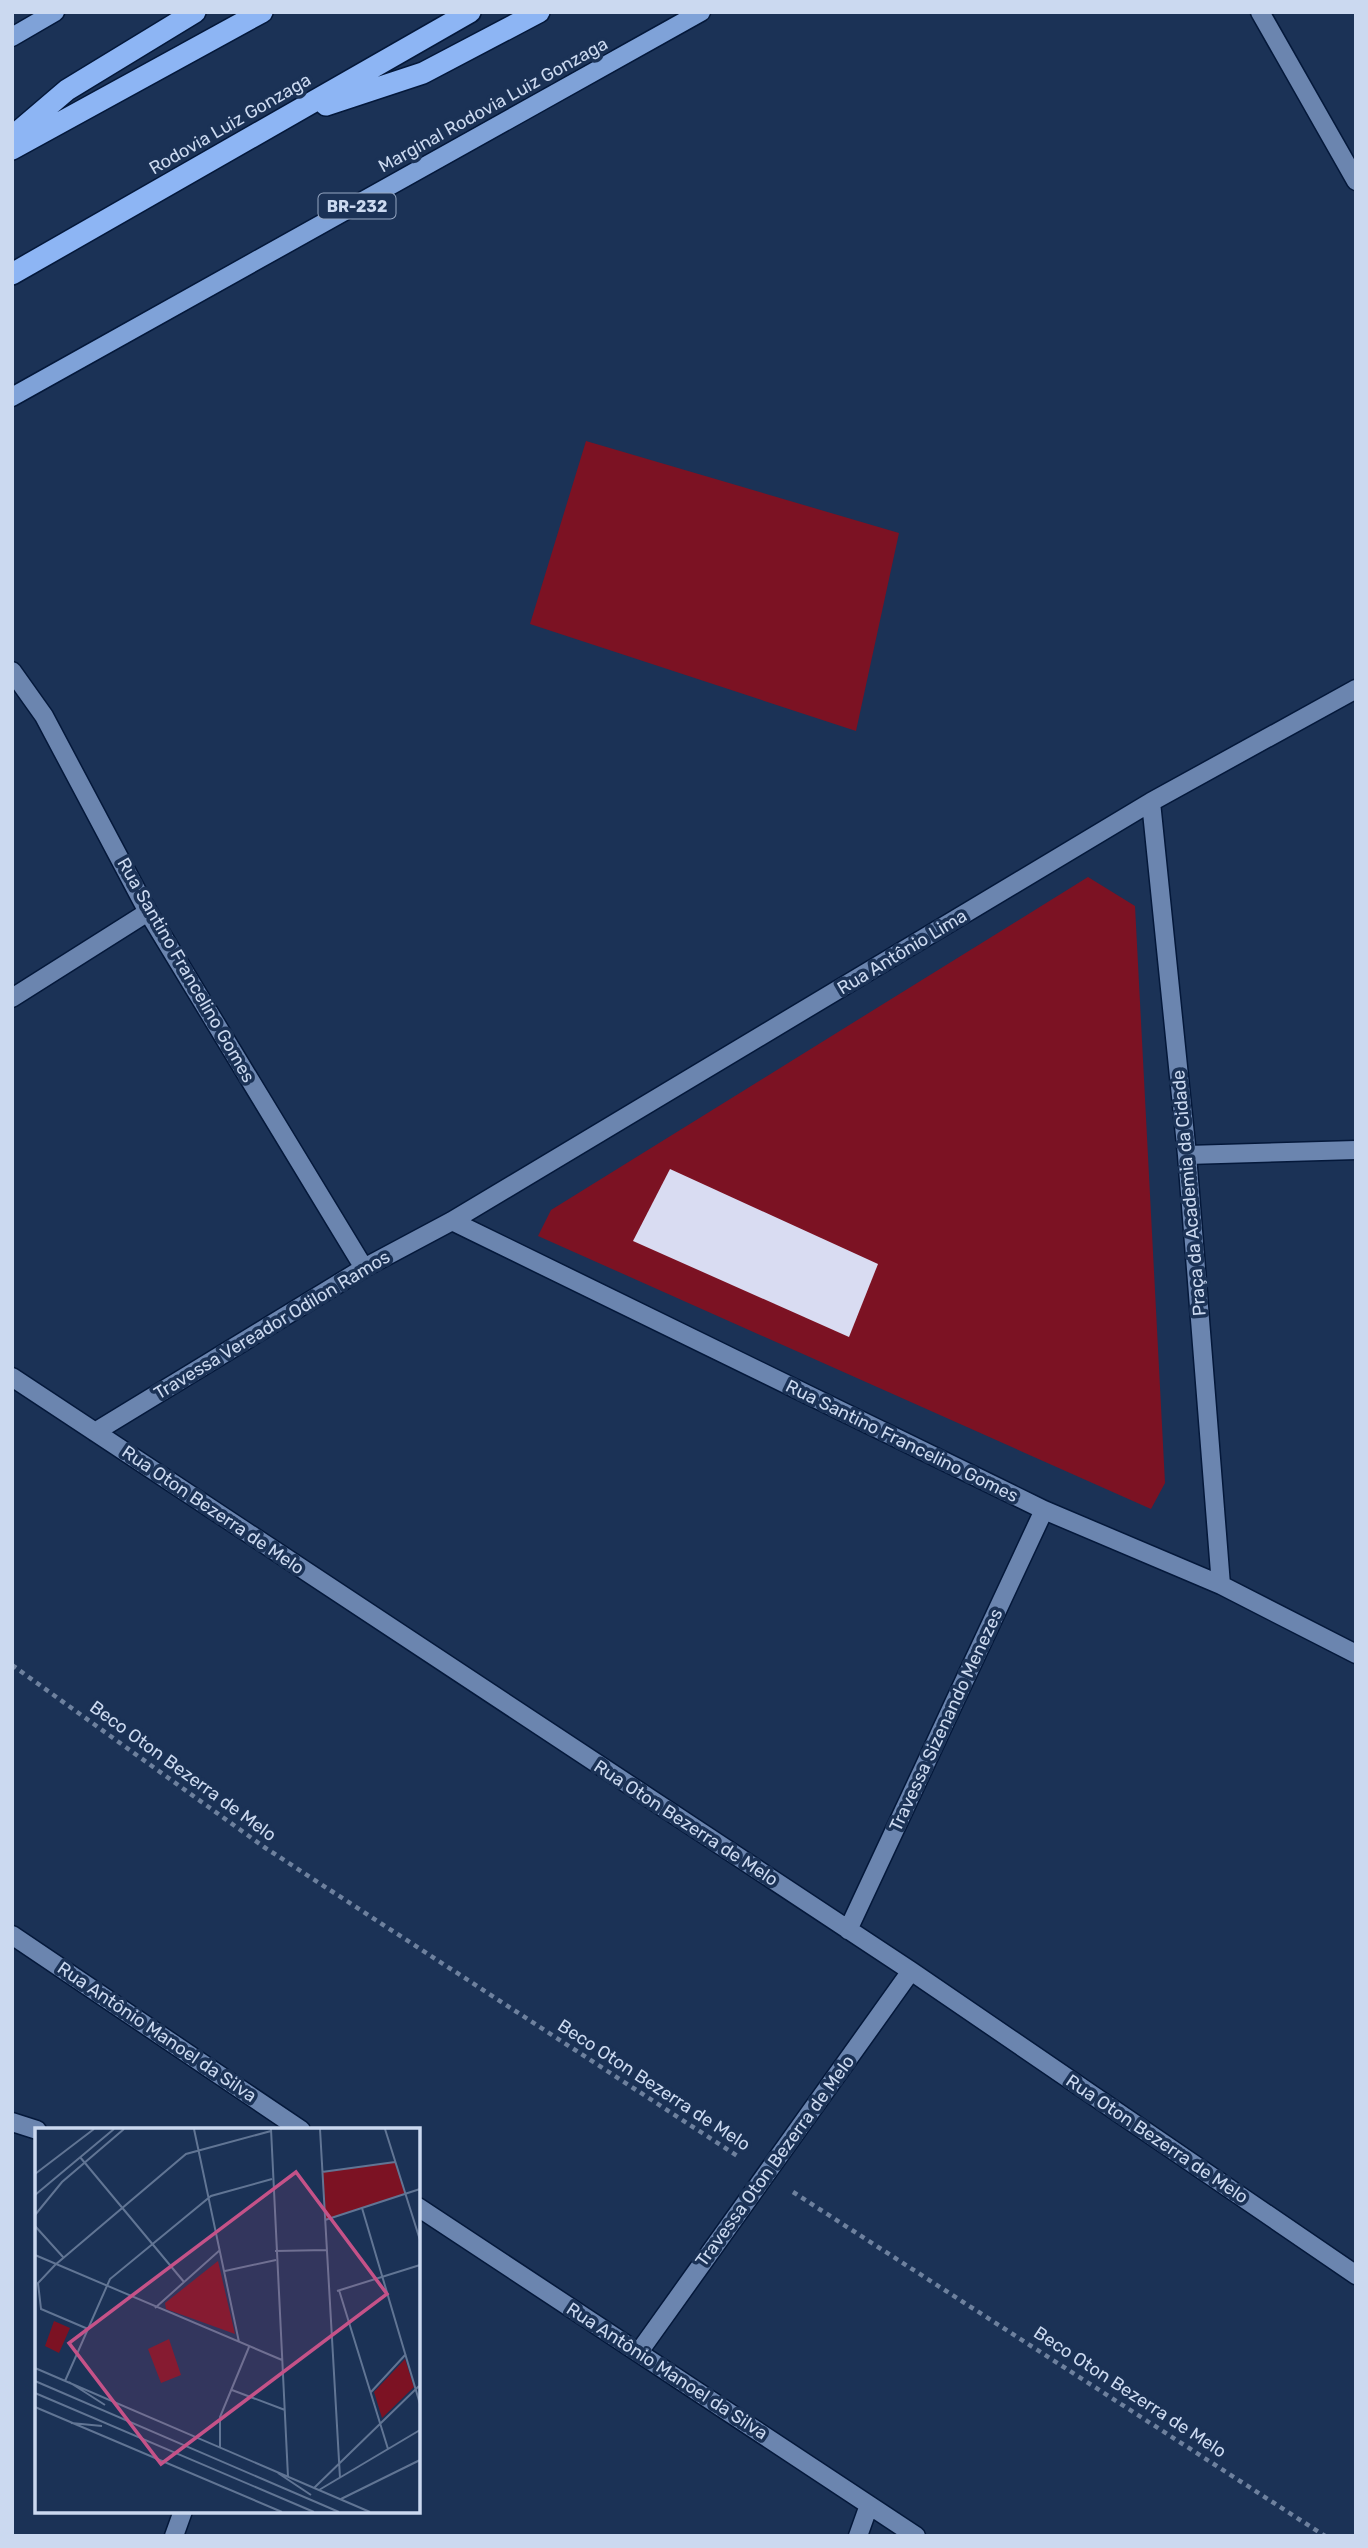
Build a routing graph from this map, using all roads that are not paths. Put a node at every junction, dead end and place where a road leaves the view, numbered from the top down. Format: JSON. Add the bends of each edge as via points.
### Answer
{"nodes":[{"id":1,"x":55,"y":12,"type":"edge"},
{"id":2,"x":194,"y":12,"type":"edge"},
{"id":3,"x":262,"y":12,"type":"edge"},
{"id":4,"x":470,"y":12,"type":"edge"},
{"id":5,"x":539,"y":12,"type":"edge"},
{"id":6,"x":701,"y":12,"type":"edge"},
{"id":7,"x":1259,"y":12,"type":"edge"},
{"id":8,"x":12,"y":37,"type":"edge"},
{"id":9,"x":294,"y":114,"type":"junction"},
{"id":10,"x":12,"y":137,"type":"edge"},
{"id":11,"x":12,"y":149,"type":"edge"},
{"id":12,"x":1356,"y":181,"type":"edge"},
{"id":13,"x":12,"y":274,"type":"edge"},
{"id":14,"x":12,"y":397,"type":"edge"},
{"id":15,"x":12,"y":670,"type":"edge"},
{"id":16,"x":1356,"y":689,"type":"edge"},
{"id":17,"x":1151,"y":802,"type":"junction"},
{"id":18,"x":148,"y":912,"type":"junction"},
{"id":19,"x":12,"y":998,"type":"edge"},
{"id":20,"x":1356,"y":1150,"type":"edge"},
{"id":21,"x":1187,"y":1155,"type":"junction"},
{"id":22,"x":452,"y":1221,"type":"junction"},
{"id":23,"x":364,"y":1268,"type":"junction"},
{"id":24,"x":12,"y":1377,"type":"edge"},
{"id":25,"x":94,"y":1432,"type":"junction"},
{"id":26,"x":1044,"y":1510,"type":"junction"},
{"id":27,"x":1221,"y":1585,"type":"junction"},
{"id":28,"x":1356,"y":1654,"type":"edge"},
{"id":29,"x":848,"y":1930,"type":"junction"},
{"id":30,"x":12,"y":1935,"type":"edge"},
{"id":31,"x":911,"y":1971,"type":"junction"},
{"id":32,"x":12,"y":2122,"type":"edge"},
{"id":33,"x":299,"y":2128,"type":"edge"},
{"id":34,"x":35,"y":2129,"type":"edge"},
{"id":35,"x":420,"y":2208,"type":"edge"},
{"id":36,"x":1356,"y":2275,"type":"edge"},
{"id":37,"x":639,"y":2352,"type":"junction"},
{"id":38,"x":869,"y":2505,"type":"junction"},
{"id":39,"x":182,"y":2513,"type":"edge"},
{"id":40,"x":174,"y":2536,"type":"edge"},
{"id":41,"x":858,"y":2536,"type":"edge"},
{"id":42,"x":916,"y":2536,"type":"edge"}],
"edges":[{"from":1,"to":8,"type":"main road"},
{"from":2,"to":10,"type":"highway","via":[[66,90]]},
{"from":3,"to":11,"type":"highway"},
{"from":4,"to":9,"type":"highway","name":"Rodovia Luiz Gonzaga"},
{"from":5,"to":9,"type":"highway","via":[[423,73]]},
{"from":6,"to":14,"type":"main road","name":"Marginal Rodovia Luiz Gonzaga","number":"BR-232"},
{"from":7,"to":12,"type":"street"},
{"from":9,"to":13,"type":"highway","name":"Rodovia Luiz Gonzaga"},
{"from":15,"to":18,"type":"street","name":"Rua Santino Francelino Gomes","via":[[44,716]]},
{"from":16,"to":17,"type":"street","name":"Rua Antônio Lima"},
{"from":17,"to":21,"type":"street","name":"Praça da Academia da Cidade"},
{"from":17,"to":22,"type":"street","name":"Rua Antônio Lima"},
{"from":18,"to":19,"type":"street"},
{"from":18,"to":23,"type":"street","name":"Rua Santino Francelino Gomes"},
{"from":20,"to":21,"type":"street"},
{"from":21,"to":27,"type":"street","name":"Praça da Academia da Cidade"},
{"from":22,"to":23,"type":"street","name":"Travessa Vereador Odilon Ramos"},
{"from":22,"to":26,"type":"street","name":"Rua Santino Francelino Gomes"},
{"from":23,"to":25,"type":"street","name":"Travessa Vereador Odilon Ramos"},
{"from":24,"to":25,"type":"street","name":"Rua Oton Bezerra de Melo"},
{"from":25,"to":29,"type":"street","name":"Rua Oton Bezerra de Melo"},
{"from":26,"to":27,"type":"street","name":"Rua Santino Francelino Gomes"},
{"from":26,"to":29,"type":"street","name":"Travessa Sizenando Menezes"},
{"from":27,"to":28,"type":"street","name":"Rua Santino Francelino Gomes"},
{"from":29,"to":31,"type":"street","name":"Rua Oton Bezerra de Melo"},
{"from":30,"to":33,"type":"street","name":"Rua Antônio Manoel da Silva"},
{"from":31,"to":36,"type":"street","name":"Rua Oton Bezerra de Melo"},
{"from":31,"to":37,"type":"street","name":"Travessa Oton Bezerra de Melo"},
{"from":32,"to":34,"type":"street"},
{"from":35,"to":37,"type":"street","name":"Rua Antônio Manoel da Silva"},
{"from":37,"to":38,"type":"street","name":"Rua Antônio Manoel da Silva"},
{"from":38,"to":41,"type":"street"},
{"from":38,"to":42,"type":"street","name":"Rua Antônio Manoel da Silva"},
{"from":39,"to":40,"type":"street"}]}
